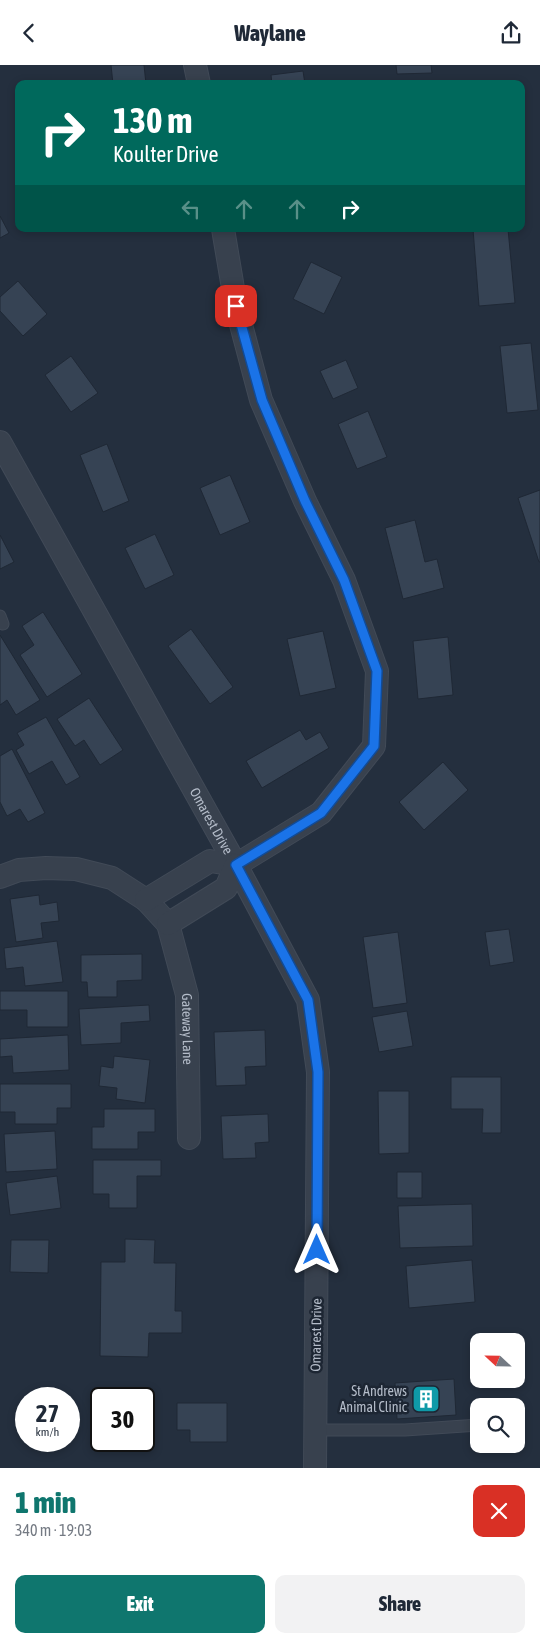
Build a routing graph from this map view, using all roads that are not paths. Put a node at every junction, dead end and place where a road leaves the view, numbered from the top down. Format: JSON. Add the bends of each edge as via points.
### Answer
{"nodes":[{"id":1,"x":195,"y":65,"type":"edge"},
{"id":2,"x":198,"y":80,"type":"edge"},
{"id":3,"x":224,"y":232,"type":"edge"},
{"id":4,"x":1,"y":446,"type":"edge"},
{"id":5,"x":236,"y":865,"type":"junction"},
{"id":6,"x":0,"y":877,"type":"edge"},
{"id":7,"x":146,"y":901,"type":"junction"},
{"id":8,"x":168,"y":924,"type":"junction"},
{"id":9,"x":189,"y":1138,"type":"dead end"},
{"id":10,"x":470,"y":1426,"type":"edge"},
{"id":11,"x":316,"y":1430,"type":"junction"},
{"id":12,"x":315,"y":1468,"type":"edge"}],
"edges":[{"from":1,"to":2,"type":"street"},
{"from":3,"to":5,"type":"street","via":[[236,306],[262,400],[305,501],[344,580],[377,671],[374,746],[321,813]]},
{"from":4,"to":5,"type":"street","name":"Omarest Drive"},
{"from":5,"to":7,"type":"street","via":[[210,861]]},
{"from":5,"to":8,"type":"street","via":[[226,888]]},
{"from":5,"to":11,"type":"street","name":"Omarest Drive","via":[[308,1000],[318,1072]]},
{"from":6,"to":7,"type":"street","name":"Gateway Lane","via":[[20,870],[76,869],[112,878]]},
{"from":7,"to":8,"type":"street","name":"Gateway Lane"},
{"from":8,"to":9,"type":"street","name":"Gateway Lane","via":[[187,995]]},
{"from":10,"to":11,"type":"lane","via":[[405,1430]]},
{"from":11,"to":12,"type":"street","name":"Omarest Drive"}]}
